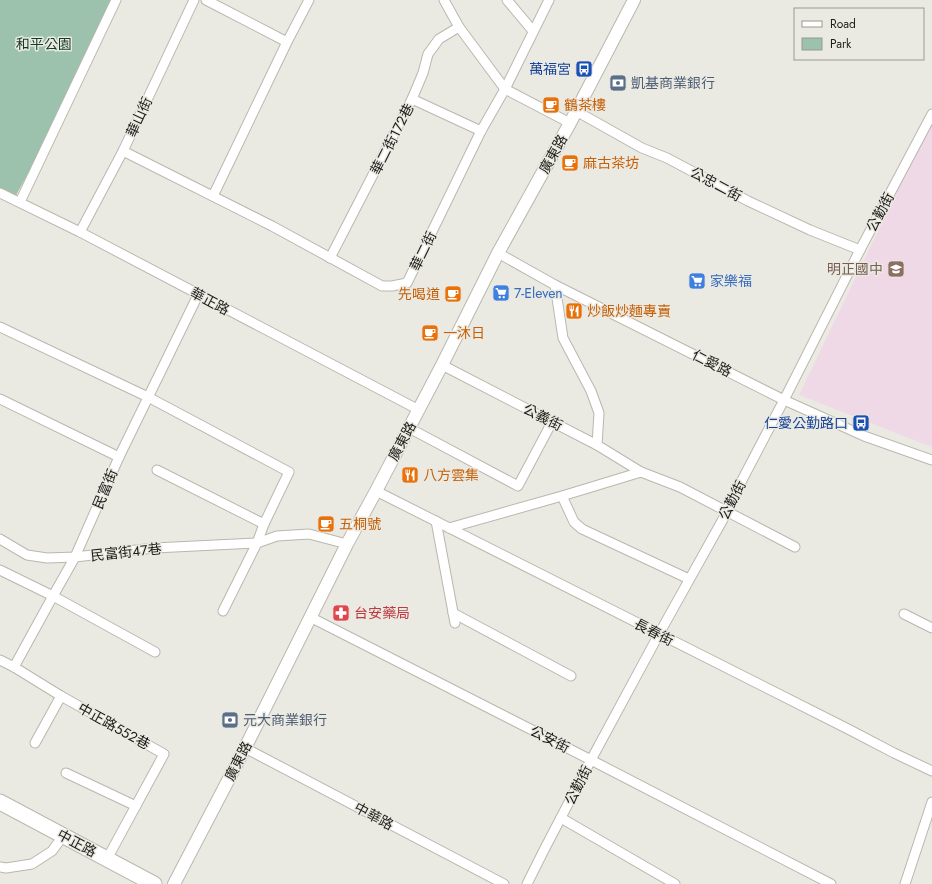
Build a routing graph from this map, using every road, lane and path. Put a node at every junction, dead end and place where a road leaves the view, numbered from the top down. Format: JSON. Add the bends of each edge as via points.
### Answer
{"nodes":[{"id":1,"x":116,"y":0,"type":"edge"},
{"id":2,"x":194,"y":0,"type":"edge"},
{"id":3,"x":206,"y":0,"type":"edge"},
{"id":4,"x":309,"y":0,"type":"edge"},
{"id":5,"x":444,"y":0,"type":"edge"},
{"id":6,"x":507,"y":0,"type":"edge"},
{"id":7,"x":549,"y":0,"type":"edge"},
{"id":8,"x":634,"y":0,"type":"edge"},
{"id":9,"x":459,"y":27,"type":"junction"},
{"id":10,"x":533,"y":31,"type":"junction"},
{"id":11,"x":287,"y":42,"type":"junction"},
{"id":12,"x":506,"y":89,"type":"junction"},
{"id":13,"x":412,"y":99,"type":"junction"},
{"id":14,"x":576,"y":111,"type":"junction"},
{"id":15,"x":932,"y":114,"type":"edge"},
{"id":16,"x":570,"y":123,"type":"junction"},
{"id":17,"x":481,"y":131,"type":"junction"},
{"id":18,"x":123,"y":151,"type":"junction"},
{"id":19,"x":0,"y":193,"type":"edge"},
{"id":20,"x":213,"y":196,"type":"junction"},
{"id":21,"x":20,"y":202,"type":"junction"},
{"id":22,"x":80,"y":232,"type":"junction"},
{"id":23,"x":860,"y":250,"type":"junction"},
{"id":24,"x":498,"y":253,"type":"junction"},
{"id":25,"x":330,"y":258,"type":"junction"},
{"id":26,"x":555,"y":285,"type":"junction"},
{"id":27,"x":198,"y":295,"type":"junction"},
{"id":28,"x":0,"y":327,"type":"edge"},
{"id":29,"x":442,"y":365,"type":"junction"},
{"id":30,"x":148,"y":397,"type":"junction"},
{"id":31,"x":0,"y":399,"type":"edge"},
{"id":32,"x":784,"y":400,"type":"junction"},
{"id":33,"x":419,"y":410,"type":"junction"},
{"id":34,"x":552,"y":422,"type":"junction"},
{"id":35,"x":409,"y":428,"type":"junction"},
{"id":36,"x":597,"y":445,"type":"junction"},
{"id":37,"x":119,"y":457,"type":"junction"},
{"id":38,"x":932,"y":460,"type":"edge"},
{"id":39,"x":158,"y":470,"type":"dead end"},
{"id":40,"x":642,"y":472,"type":"junction"},
{"id":41,"x":376,"y":491,"type":"junction"},
{"id":42,"x":562,"y":496,"type":"junction"},
{"id":43,"x":727,"y":512,"type":"junction"},
{"id":44,"x":436,"y":521,"type":"junction"},
{"id":45,"x":264,"y":524,"type":"junction"},
{"id":46,"x":449,"y":528,"type":"junction"},
{"id":47,"x":0,"y":539,"type":"edge"},
{"id":48,"x":257,"y":542,"type":"junction"},
{"id":49,"x":347,"y":544,"type":"junction"},
{"id":50,"x":795,"y":547,"type":"dead end"},
{"id":51,"x":76,"y":557,"type":"junction"},
{"id":52,"x":0,"y":570,"type":"edge"},
{"id":53,"x":689,"y":579,"type":"junction"},
{"id":54,"x":53,"y":596,"type":"junction"},
{"id":55,"x":223,"y":611,"type":"dead end"},
{"id":56,"x":904,"y":614,"type":"dead end"},
{"id":57,"x":310,"y":617,"type":"junction"},
{"id":58,"x":932,"y":628,"type":"edge"},
{"id":59,"x":659,"y":634,"type":"junction"},
{"id":60,"x":155,"y":652,"type":"dead end"},
{"id":61,"x":0,"y":660,"type":"edge"},
{"id":62,"x":14,"y":667,"type":"junction"},
{"id":63,"x":571,"y":676,"type":"dead end"},
{"id":64,"x":61,"y":696,"type":"junction"},
{"id":65,"x":35,"y":743,"type":"dead end"},
{"id":66,"x":244,"y":748,"type":"junction"},
{"id":67,"x":591,"y":760,"type":"junction"},
{"id":68,"x":932,"y":772,"type":"edge"},
{"id":69,"x":66,"y":773,"type":"dead end"},
{"id":70,"x":0,"y":802,"type":"edge"},
{"id":71,"x":932,"y":802,"type":"edge"},
{"id":72,"x":136,"y":806,"type":"junction"},
{"id":73,"x":561,"y":818,"type":"junction"},
{"id":74,"x":64,"y":836,"type":"junction"},
{"id":75,"x":106,"y":859,"type":"junction"},
{"id":76,"x":0,"y":867,"type":"edge"},
{"id":77,"x":154,"y":884,"type":"edge"},
{"id":78,"x":174,"y":884,"type":"edge"},
{"id":79,"x":504,"y":884,"type":"edge"},
{"id":80,"x":527,"y":884,"type":"edge"},
{"id":81,"x":675,"y":884,"type":"edge"},
{"id":82,"x":831,"y":884,"type":"edge"},
{"id":83,"x":905,"y":884,"type":"edge"}],
"edges":[{"from":1,"to":21,"type":"street"},
{"from":2,"to":18,"type":"street","name":"華山街"},
{"from":3,"to":11,"type":"street"},
{"from":4,"to":11,"type":"street"},
{"from":5,"to":9,"type":"street"},
{"from":6,"to":10,"type":"street"},
{"from":7,"to":10,"type":"street","name":"華二街"},
{"from":8,"to":14,"type":"street","name":"廣東路"},
{"from":9,"to":12,"type":"street"},
{"from":9,"to":13,"type":"street","name":"華二街172巷","via":[[439,39],[428,54]]},
{"from":10,"to":12,"type":"street","name":"華二街"},
{"from":11,"to":20,"type":"street"},
{"from":12,"to":16,"type":"street"},
{"from":12,"to":17,"type":"street","name":"華二街"},
{"from":13,"to":17,"type":"street"},
{"from":13,"to":25,"type":"street","name":"華二街172巷"},
{"from":14,"to":16,"type":"street","name":"廣東路"},
{"from":14,"to":23,"type":"street","name":"公忠二街","via":[[642,148],[667,158],[748,201]]},
{"from":15,"to":23,"type":"street","name":"公勤街"},
{"from":16,"to":24,"type":"street","name":"廣東路"},
{"from":17,"to":25,"type":"street","name":"華二街","via":[[407,283],[382,286]]},
{"from":18,"to":20,"type":"street","name":"華二街"},
{"from":18,"to":22,"type":"street","name":"華山街"},
{"from":19,"to":21,"type":"street","name":"華正路"},
{"from":20,"to":25,"type":"street","name":"華二街"},
{"from":21,"to":22,"type":"street","name":"華正路"},
{"from":22,"to":27,"type":"street","name":"華正路"},
{"from":23,"to":32,"type":"street","name":"公勤街"},
{"from":24,"to":26,"type":"street","name":"仁愛路"},
{"from":24,"to":29,"type":"street","name":"廣東路"},
{"from":26,"to":32,"type":"street","name":"仁愛路"},
{"from":26,"to":36,"type":"street","via":[[563,338],[591,391],[599,413]]},
{"from":27,"to":30,"type":"street","name":"民富街"},
{"from":27,"to":33,"type":"street","name":"華正路"},
{"from":28,"to":30,"type":"street"},
{"from":29,"to":33,"type":"street","name":"廣東路"},
{"from":29,"to":34,"type":"street","name":"公義街"},
{"from":30,"to":37,"type":"street","name":"民富街"},
{"from":30,"to":45,"type":"street","via":[[289,472]]},
{"from":31,"to":37,"type":"street"},
{"from":32,"to":38,"type":"street","name":"仁愛路","via":[[864,436]]},
{"from":32,"to":43,"type":"street","name":"公勤街"},
{"from":33,"to":35,"type":"street","name":"廣東路"},
{"from":34,"to":35,"type":"street","via":[[518,486]]},
{"from":34,"to":36,"type":"street","name":"公義街"},
{"from":35,"to":41,"type":"street","name":"廣東路"},
{"from":36,"to":40,"type":"street","name":"公義街"},
{"from":37,"to":51,"type":"street","name":"民富街"},
{"from":39,"to":45,"type":"street"},
{"from":40,"to":42,"type":"street"},
{"from":40,"to":43,"type":"street","name":"公義街","via":[[680,487]]},
{"from":41,"to":44,"type":"street","name":"長春街"},
{"from":41,"to":49,"type":"street","name":"廣東路"},
{"from":42,"to":46,"type":"street"},
{"from":42,"to":53,"type":"street","via":[[574,522],[582,528]]},
{"from":43,"to":50,"type":"street","name":"公義街"},
{"from":43,"to":53,"type":"street","name":"公勤街"},
{"from":44,"to":46,"type":"street","name":"長春街"},
{"from":44,"to":63,"type":"street","via":[[454,618]]},
{"from":45,"to":48,"type":"street"},
{"from":46,"to":59,"type":"street","name":"長春街"},
{"from":47,"to":51,"type":"street","name":"民富街47巷","via":[[26,555],[47,558]]},
{"from":48,"to":49,"type":"street","name":"民富街47巷","via":[[276,536],[309,534]]},
{"from":48,"to":51,"type":"street","name":"民富街47巷","via":[[154,548]]},
{"from":48,"to":55,"type":"street"},
{"from":49,"to":57,"type":"street","name":"廣東路"},
{"from":51,"to":54,"type":"street","name":"民富街"},
{"from":52,"to":54,"type":"street"},
{"from":53,"to":59,"type":"street","name":"公勤街"},
{"from":54,"to":60,"type":"street"},
{"from":54,"to":62,"type":"street","name":"民富街"},
{"from":56,"to":58,"type":"street"},
{"from":57,"to":66,"type":"street","name":"廣東路"},
{"from":57,"to":67,"type":"street","name":"公安街"},
{"from":59,"to":67,"type":"street","name":"公勤街"},
{"from":59,"to":68,"type":"street","name":"長春街"},
{"from":61,"to":62,"type":"street"},
{"from":62,"to":64,"type":"street","name":"中正路552巷"},
{"from":64,"to":65,"type":"street"},
{"from":64,"to":72,"type":"street","name":"中正路552巷","via":[[164,754]]},
{"from":66,"to":78,"type":"street","name":"廣東路"},
{"from":66,"to":79,"type":"street","name":"中華路"},
{"from":67,"to":73,"type":"street","name":"公勤街"},
{"from":67,"to":82,"type":"street","name":"公安街"},
{"from":69,"to":72,"type":"street"},
{"from":70,"to":74,"type":"main road","name":"中正路"},
{"from":71,"to":83,"type":"street"},
{"from":72,"to":75,"type":"street","name":"中正路552巷"},
{"from":73,"to":80,"type":"street","name":"公勤街"},
{"from":73,"to":81,"type":"street"},
{"from":74,"to":75,"type":"main road","name":"中正路"},
{"from":74,"to":76,"type":"street","via":[[52,851],[32,864]]},
{"from":75,"to":77,"type":"main road","name":"中正路"}]}
